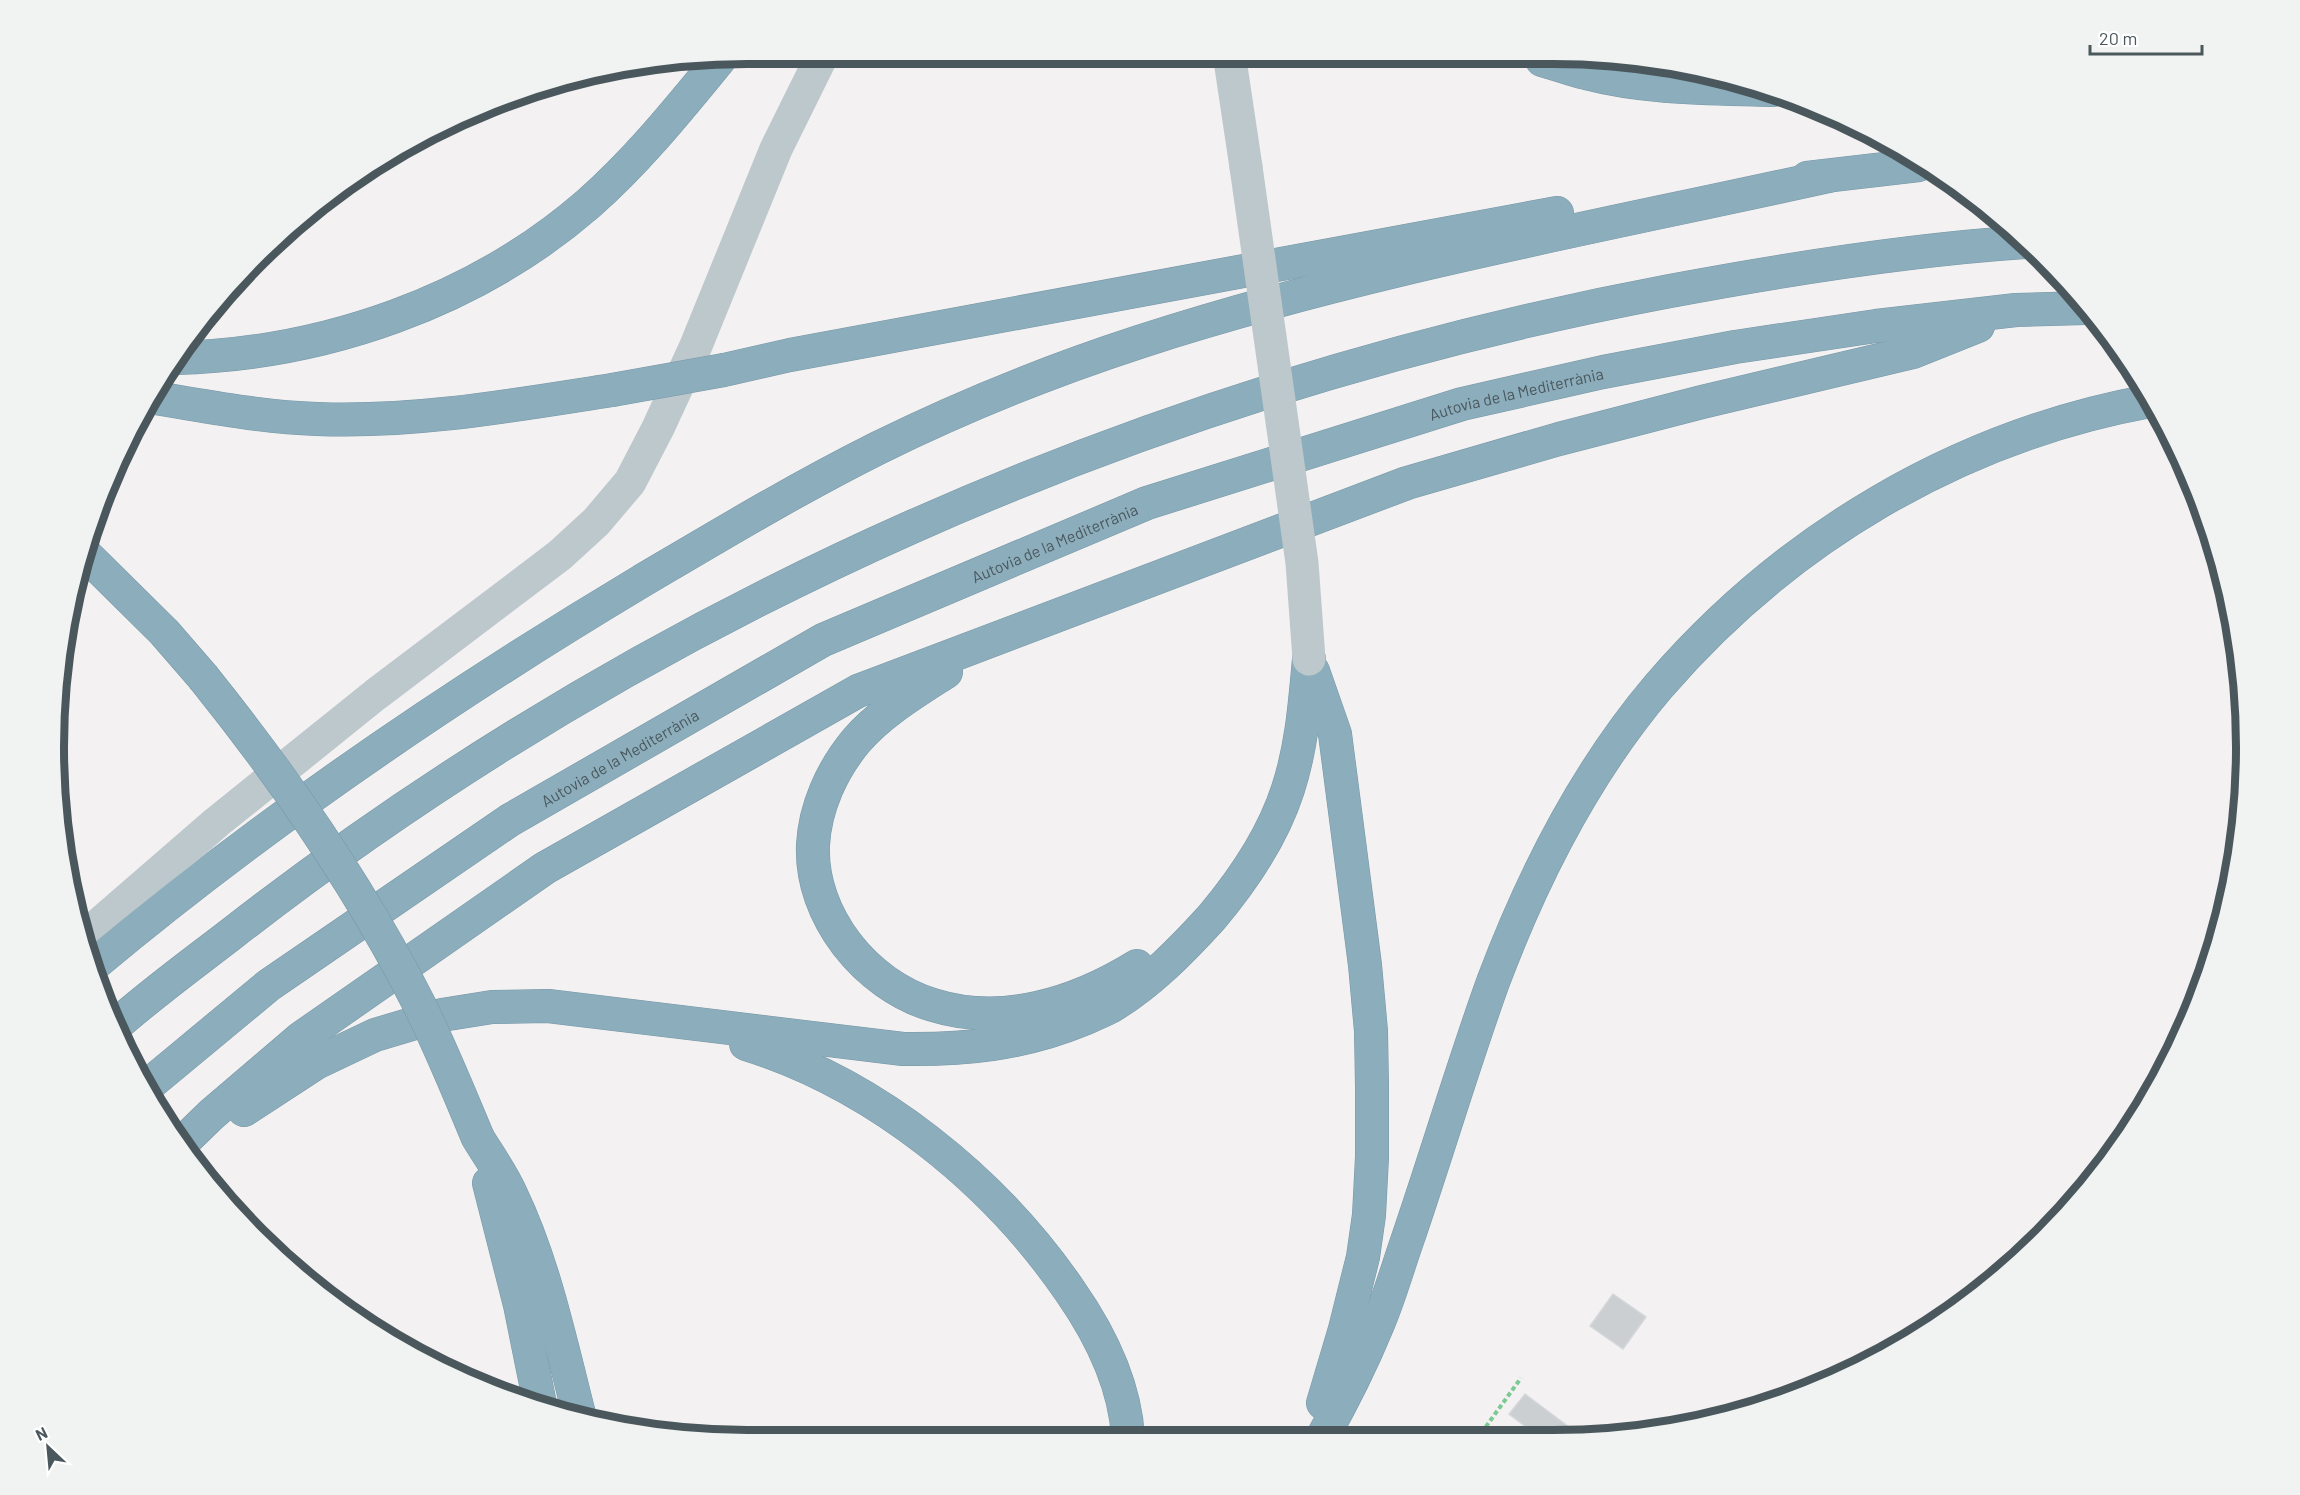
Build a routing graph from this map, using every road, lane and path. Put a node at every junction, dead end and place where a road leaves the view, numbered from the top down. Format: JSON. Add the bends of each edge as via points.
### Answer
{"nodes":[{"id":1,"x":818,"y":64,"type":"edge"},
{"id":2,"x":1231,"y":64,"type":"edge"},
{"id":3,"x":1556,"y":64,"type":"edge"},
{"id":4,"x":714,"y":65,"type":"edge"},
{"id":5,"x":1731,"y":88,"type":"edge"},
{"id":6,"x":1910,"y":166,"type":"edge"},
{"id":7,"x":1829,"y":176,"type":"junction"},
{"id":8,"x":2012,"y":243,"type":"edge"},
{"id":9,"x":2075,"y":308,"type":"edge"},
{"id":10,"x":2016,"y":310,"type":"junction"},
{"id":11,"x":188,"y":358,"type":"edge"},
{"id":12,"x":161,"y":399,"type":"edge"},
{"id":13,"x":2142,"y":403,"type":"edge"},
{"id":14,"x":91,"y":560,"type":"edge"},
{"id":15,"x":995,"y":641,"type":"junction"},
{"id":16,"x":1309,"y":659,"type":"junction"},
{"id":17,"x":1203,"y":927,"type":"junction"},
{"id":18,"x":90,"y":932,"type":"edge"},
{"id":19,"x":99,"y":961,"type":"edge"},
{"id":20,"x":122,"y":1021,"type":"edge"},
{"id":21,"x":684,"y":1024,"type":"junction"},
{"id":22,"x":152,"y":1082,"type":"edge"},
{"id":23,"x":188,"y":1138,"type":"edge"},
{"id":24,"x":478,"y":1138,"type":"junction"},
{"id":25,"x":193,"y":1145,"type":"edge"},
{"id":26,"x":1521,"y":1378,"type":"dead end"},
{"id":27,"x":539,"y":1397,"type":"edge"},
{"id":28,"x":578,"y":1409,"type":"edge"},
{"id":29,"x":1127,"y":1430,"type":"edge"},
{"id":30,"x":1312,"y":1430,"type":"edge"},
{"id":31,"x":1326,"y":1430,"type":"edge"},
{"id":32,"x":1483,"y":1430,"type":"edge"}],
"edges":[{"from":1,"to":18,"type":"street","via":[[776,149],[695,348],[630,482],[596,522],[560,555],[375,694],[217,822]]},
{"from":2,"to":16,"type":"street","bridge":true,"via":[[1302,562]]},
{"from":3,"to":5,"type":"highway","via":[[1639,83]]},
{"from":4,"to":11,"type":"highway","via":[[662,129],[587,204],[546,237],[493,270],[439,298],[318,341]]},
{"from":6,"to":7,"type":"highway"},
{"from":7,"to":12,"type":"highway","bridge":true,"via":[[1664,193],[724,370],[456,412],[317,419]]},
{"from":7,"to":19,"type":"highway","via":[[1402,270],[1246,309],[1041,377],[887,444],[714,539],[429,716],[212,870]]},
{"from":8,"to":20,"type":"highway","via":[[1875,257],[1750,276],[1481,330],[1215,408],[1092,451],[963,503],[713,623],[595,687],[363,836],[277,898]]},
{"from":9,"to":10,"type":"highway","name":"Autovia de la Mediterrània"},
{"from":10,"to":15,"type":"highway","via":[[1913,352],[1636,419],[1407,483]]},
{"from":10,"to":22,"type":"highway","name":"Autovia de la Mediterrània","via":[[1794,338],[1603,372],[1462,404],[1147,503],[823,640],[510,820],[269,985]]},
{"from":13,"to":31,"type":"highway","via":[[2053,424],[1988,448],[1864,510],[1808,547],[1754,591],[1657,688],[1581,798],[1517,922],[1493,982],[1378,1323]]},
{"from":14,"to":24,"type":"highway","bridge":true,"via":[[164,632],[248,732],[285,783],[364,904],[420,1005]]},
{"from":15,"to":17,"type":"highway","via":[[883,716],[856,740],[823,794],[813,845],[815,875],[824,904],[856,957],[904,994],[924,1002],[967,1012],[1001,1013],[1038,1009],[1110,983]]},
{"from":15,"to":23,"type":"highway","via":[[858,691],[545,868],[301,1038]]},
{"from":16,"to":17,"type":"highway","via":[[1305,710],[1288,790],[1258,854],[1234,891]]},
{"from":16,"to":30,"type":"highway","via":[[1335,734],[1369,1009],[1372,1122],[1369,1215],[1363,1257],[1325,1397]]},
{"from":17,"to":21,"type":"highway","via":[[1137,989],[1108,1008],[1035,1036],[996,1044],[903,1049]]},
{"from":21,"to":25,"type":"highway","via":[[548,1006],[492,1007],[442,1015],[375,1035],[316,1063]]},
{"from":21,"to":29,"type":"highway","via":[[754,1046],[834,1081],[906,1125],[976,1182],[1047,1259],[1098,1336],[1112,1366]]},
{"from":24,"to":27,"type":"highway"},
{"from":24,"to":28,"type":"highway","via":[[511,1192],[530,1240]]},
{"from":26,"to":32,"type":"path"}]}
